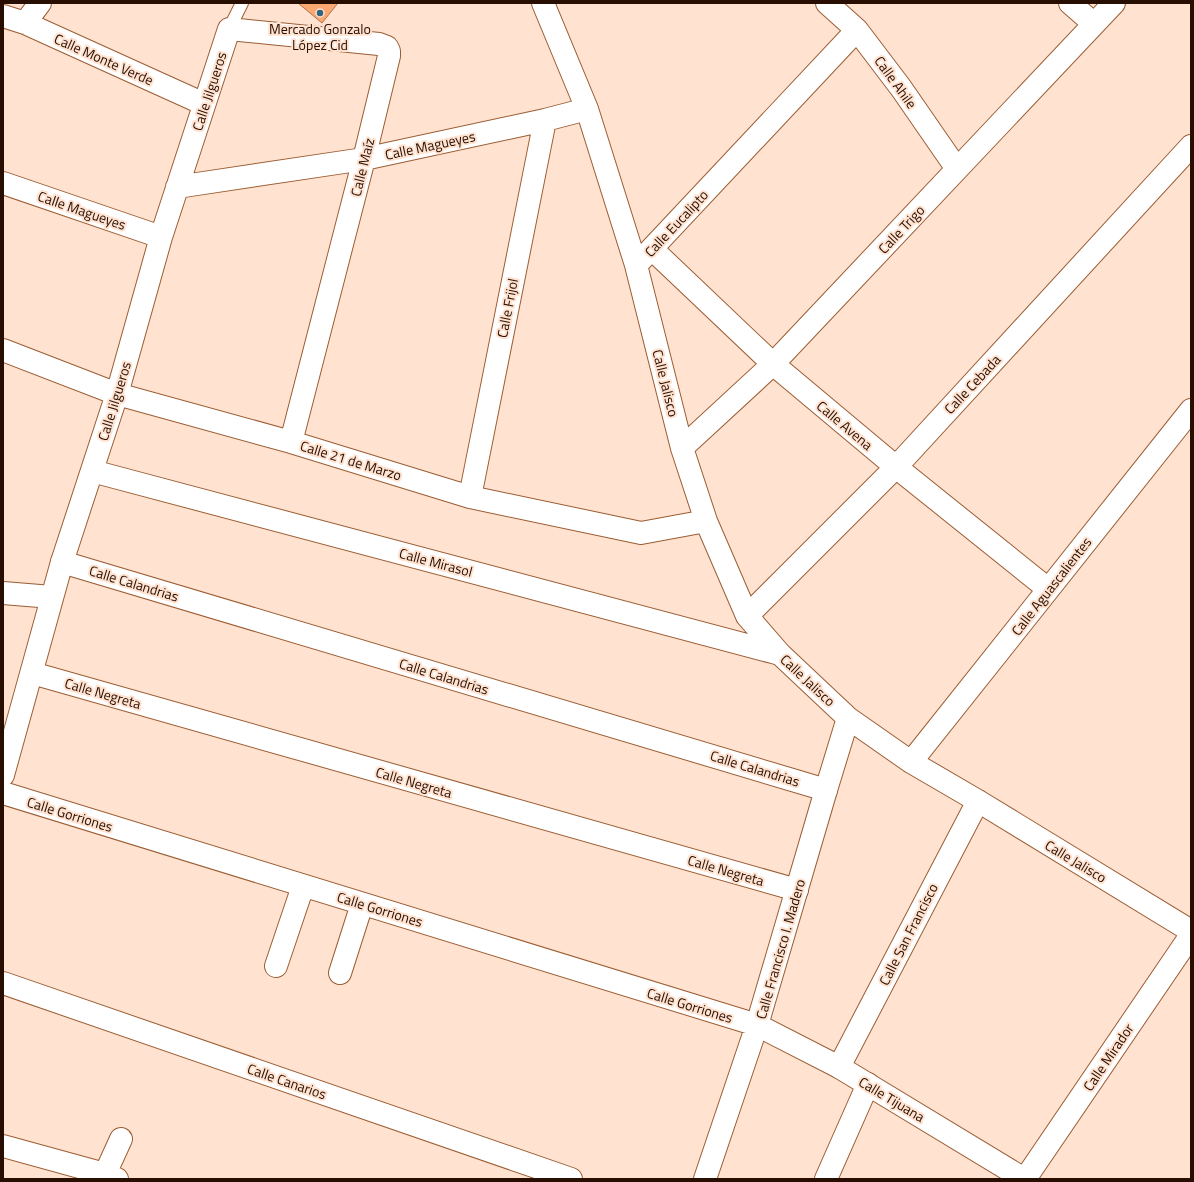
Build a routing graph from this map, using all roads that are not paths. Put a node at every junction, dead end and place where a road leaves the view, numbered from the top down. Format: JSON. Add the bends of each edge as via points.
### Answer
{"nodes":[{"id":1,"x":40,"y":3,"type":"edge"},
{"id":2,"x":242,"y":3,"type":"edge"},
{"id":3,"x":544,"y":3,"type":"edge"},
{"id":4,"x":827,"y":3,"type":"edge"},
{"id":5,"x":1070,"y":3,"type":"edge"},
{"id":6,"x":1114,"y":3,"type":"edge"},
{"id":7,"x":3,"y":16,"type":"edge"},
{"id":8,"x":25,"y":23,"type":"junction"},
{"id":9,"x":1094,"y":24,"type":"junction"},
{"id":10,"x":229,"y":29,"type":"junction"},
{"id":11,"x":857,"y":30,"type":"junction"},
{"id":12,"x":204,"y":104,"type":"junction"},
{"id":13,"x":587,"y":109,"type":"junction"},
{"id":14,"x":545,"y":120,"type":"junction"},
{"id":15,"x":1191,"y":146,"type":"edge"},
{"id":16,"x":364,"y":159,"type":"junction"},
{"id":17,"x":957,"y":169,"type":"junction"},
{"id":18,"x":3,"y":183,"type":"edge"},
{"id":19,"x":177,"y":187,"type":"junction"},
{"id":20,"x":161,"y":237,"type":"junction"},
{"id":21,"x":652,"y":249,"type":"junction"},
{"id":22,"x":636,"y":265,"type":"junction"},
{"id":23,"x":3,"y":350,"type":"edge"},
{"id":24,"x":773,"y":364,"type":"junction"},
{"id":25,"x":117,"y":394,"type":"junction"},
{"id":26,"x":1191,"y":410,"type":"edge"},
{"id":27,"x":291,"y":442,"type":"junction"},
{"id":28,"x":682,"y":448,"type":"junction"},
{"id":29,"x":896,"y":467,"type":"junction"},
{"id":30,"x":92,"y":471,"type":"junction"},
{"id":31,"x":470,"y":497,"type":"junction"},
{"id":32,"x":706,"y":521,"type":"junction"},
{"id":33,"x":62,"y":562,"type":"junction"},
{"id":34,"x":1048,"y":590,"type":"junction"},
{"id":35,"x":3,"y":593,"type":"edge"},
{"id":36,"x":52,"y":597,"type":"junction"},
{"id":37,"x":748,"y":616,"type":"junction"},
{"id":38,"x":780,"y":654,"type":"junction"},
{"id":39,"x":32,"y":673,"type":"junction"},
{"id":40,"x":848,"y":718,"type":"junction"},
{"id":41,"x":911,"y":762,"type":"junction"},
{"id":42,"x":3,"y":775,"type":"edge"},
{"id":43,"x":826,"y":790,"type":"junction"},
{"id":44,"x":3,"y":793,"type":"edge"},
{"id":45,"x":978,"y":801,"type":"junction"},
{"id":46,"x":303,"y":886,"type":"junction"},
{"id":47,"x":797,"y":890,"type":"junction"},
{"id":48,"x":362,"y":904,"type":"junction"},
{"id":49,"x":1191,"y":931,"type":"edge"},
{"id":50,"x":1191,"y":935,"type":"edge"},
{"id":51,"x":276,"y":966,"type":"dead end"},
{"id":52,"x":340,"y":973,"type":"dead end"},
{"id":53,"x":3,"y":983,"type":"edge"},
{"id":54,"x":757,"y":1025,"type":"junction"},
{"id":55,"x":839,"y":1067,"type":"junction"},
{"id":56,"x":868,"y":1084,"type":"junction"},
{"id":57,"x":121,"y":1139,"type":"dead end"},
{"id":58,"x":3,"y":1146,"type":"edge"},
{"id":59,"x":111,"y":1176,"type":"edge"},
{"id":60,"x":571,"y":1179,"type":"edge"},
{"id":61,"x":705,"y":1179,"type":"edge"},
{"id":62,"x":826,"y":1179,"type":"edge"},
{"id":63,"x":1025,"y":1179,"type":"edge"}],
"edges":[{"from":1,"to":8,"type":"street"},
{"from":2,"to":10,"type":"lane"},
{"from":3,"to":13,"type":"street","name":"Calle Eucalipto"},
{"from":4,"to":11,"type":"street","name":"Calle Ahile"},
{"from":5,"to":9,"type":"street"},
{"from":6,"to":9,"type":"street","name":"Calle Trigo"},
{"from":7,"to":8,"type":"street","name":"Calle Monte Verde"},
{"from":8,"to":12,"type":"street","name":"Calle Monte Verde"},
{"from":9,"to":17,"type":"street","name":"Calle Trigo"},
{"from":10,"to":12,"type":"street","name":"Calle Jilgueros"},
{"from":10,"to":16,"type":"street","name":"Calle Maíz","via":[[388,47],[389,56]]},
{"from":11,"to":17,"type":"street","name":"Calle Ahile"},
{"from":11,"to":21,"type":"street","name":"Calle Eucalipto"},
{"from":12,"to":19,"type":"street","name":"Calle Jilgueros"},
{"from":13,"to":14,"type":"street","name":"Calle Magueyes"},
{"from":13,"to":22,"type":"street","name":"Calle Eucalipto"},
{"from":14,"to":16,"type":"street","name":"Calle Magueyes"},
{"from":14,"to":31,"type":"street","name":"Calle Frijol"},
{"from":15,"to":29,"type":"street","name":"Calle Cebada"},
{"from":16,"to":19,"type":"street","name":"Calle Magueyes"},
{"from":16,"to":27,"type":"street","name":"Calle Maíz"},
{"from":17,"to":24,"type":"street","name":"Calle Trigo"},
{"from":18,"to":20,"type":"street","name":"Calle Magueyes"},
{"from":19,"to":20,"type":"street","name":"Calle Jilgueros"},
{"from":20,"to":25,"type":"street","name":"Calle Jilgueros"},
{"from":21,"to":22,"type":"street","name":"Calle Eucalipto"},
{"from":21,"to":24,"type":"street","name":"Calle Avena"},
{"from":22,"to":28,"type":"street","name":"Calle Jalisco"},
{"from":23,"to":25,"type":"street","name":"Calle 21 de Marzo"},
{"from":24,"to":28,"type":"street","name":"Calle Trigo"},
{"from":24,"to":29,"type":"street","name":"Calle Avena"},
{"from":25,"to":27,"type":"street","name":"Calle 21 de Marzo"},
{"from":25,"to":30,"type":"street","name":"Calle Jilgueros"},
{"from":26,"to":34,"type":"street","name":"Calle Aguascalientes"},
{"from":27,"to":31,"type":"street","name":"Calle 21 de Marzo"},
{"from":28,"to":32,"type":"street","name":"Calle Jalisco"},
{"from":29,"to":34,"type":"street","name":"Calle Avena"},
{"from":29,"to":37,"type":"street","name":"Calle Cebada"},
{"from":30,"to":33,"type":"street","name":"Calle Jilgueros"},
{"from":30,"to":38,"type":"street","name":"Calle Mirasol"},
{"from":31,"to":32,"type":"street","name":"Calle 21 de Marzo","via":[[641,533]]},
{"from":32,"to":37,"type":"street","name":"Calle Jalisco"},
{"from":33,"to":36,"type":"street","name":"Calle Jilgueros"},
{"from":33,"to":43,"type":"street","name":"Calle Calandrias"},
{"from":34,"to":41,"type":"street","name":"Calle Aguascalientes"},
{"from":35,"to":36,"type":"street"},
{"from":36,"to":39,"type":"street","name":"Calle Jilgueros"},
{"from":37,"to":38,"type":"street","name":"Calle Jalisco"},
{"from":38,"to":40,"type":"street","name":"Calle Jalisco"},
{"from":39,"to":42,"type":"street","name":"Calle Jilgueros"},
{"from":39,"to":47,"type":"street","name":"Calle Negreta"},
{"from":40,"to":41,"type":"street","name":"Calle Jalisco"},
{"from":40,"to":43,"type":"street","name":"Calle Francisco I. Madero"},
{"from":41,"to":45,"type":"street","name":"Calle Jalisco"},
{"from":43,"to":47,"type":"street","name":"Calle Francisco I. Madero"},
{"from":44,"to":46,"type":"street","name":"Calle Gorriones"},
{"from":45,"to":49,"type":"street","name":"Calle Jalisco"},
{"from":45,"to":55,"type":"street","name":"Calle San Francisco"},
{"from":46,"to":48,"type":"street","name":"Calle Gorriones"},
{"from":46,"to":51,"type":"street"},
{"from":47,"to":54,"type":"street","name":"Calle Francisco I. Madero"},
{"from":48,"to":52,"type":"street"},
{"from":48,"to":54,"type":"street","name":"Calle Gorriones"},
{"from":50,"to":63,"type":"street","name":"Calle Mirador"},
{"from":53,"to":60,"type":"street","name":"Calle Canarios"},
{"from":54,"to":55,"type":"street","name":"Calle Tijuana"},
{"from":54,"to":61,"type":"street","name":"Calle Francisco I. Madero"},
{"from":55,"to":56,"type":"street","name":"Calle Tijuana"},
{"from":56,"to":62,"type":"street"},
{"from":56,"to":63,"type":"street","name":"Calle Tijuana"},
{"from":57,"to":59,"type":"street"},
{"from":58,"to":59,"type":"street"}]}
